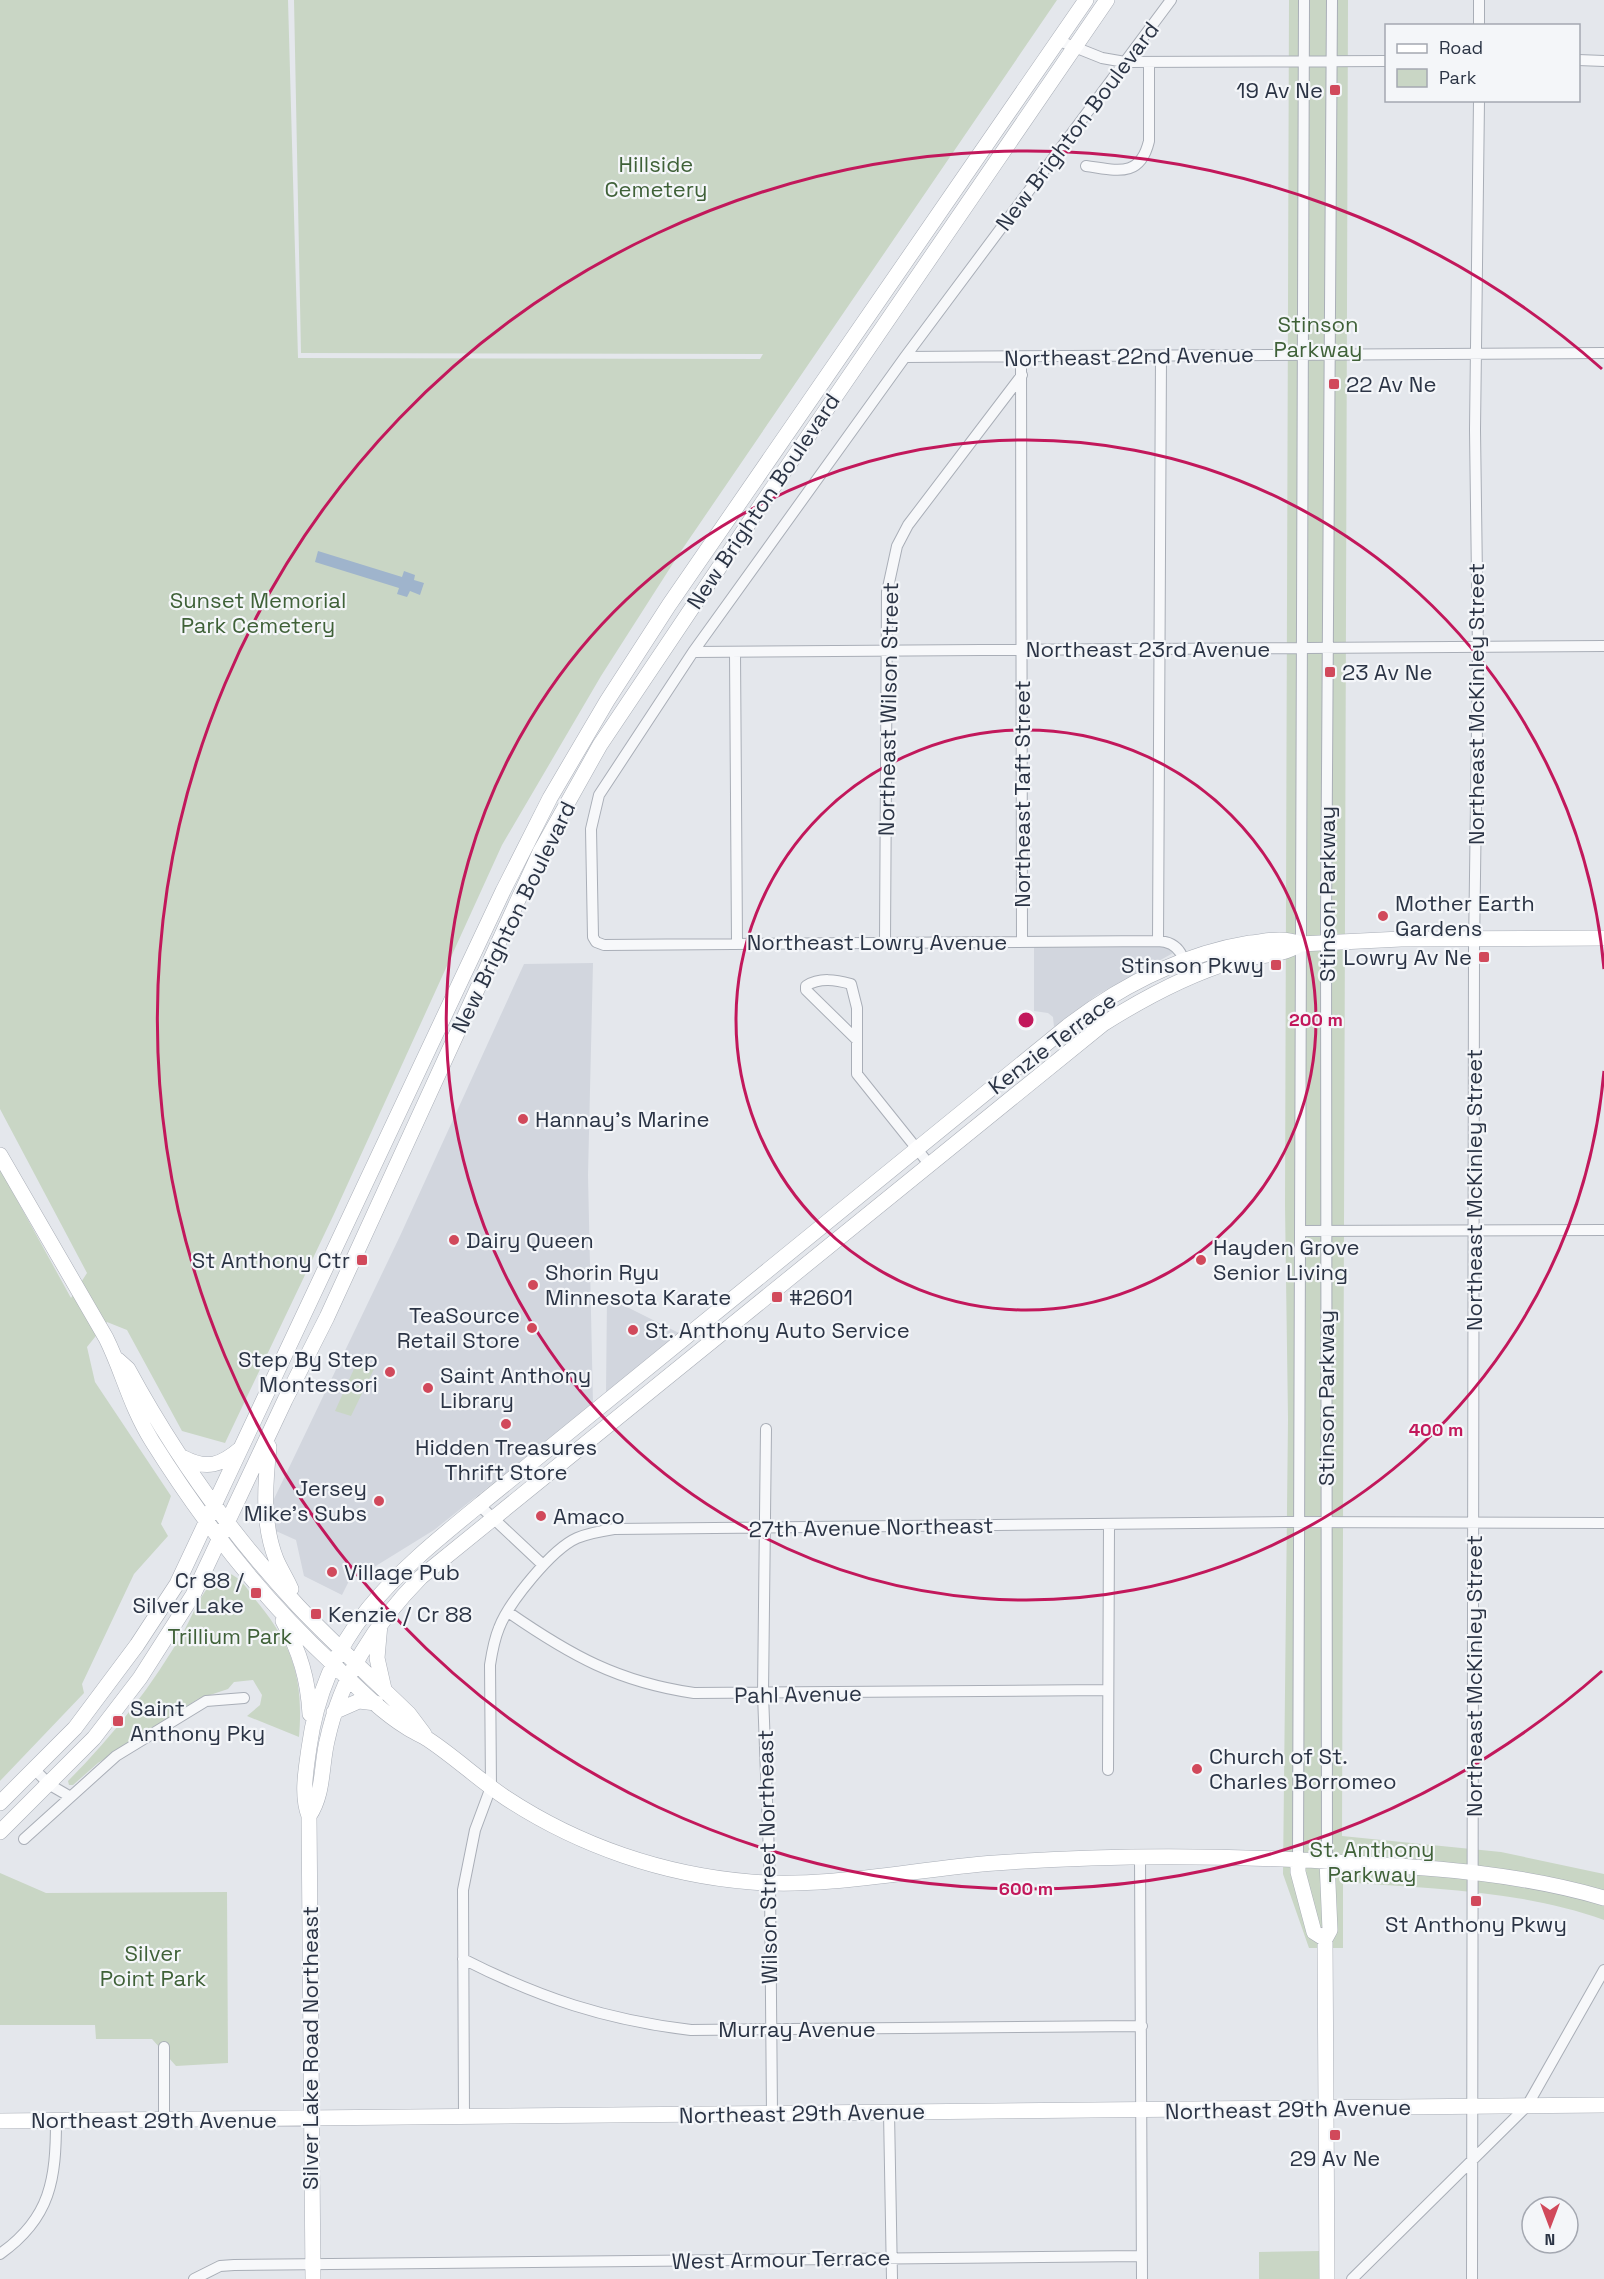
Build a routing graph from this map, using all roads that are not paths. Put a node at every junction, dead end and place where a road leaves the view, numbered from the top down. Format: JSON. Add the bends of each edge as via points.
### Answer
{"nodes":[{"id":1,"x":1086,"y":0,"type":"edge"},
{"id":2,"x":1107,"y":0,"type":"edge"},
{"id":3,"x":1171,"y":0,"type":"edge"},
{"id":4,"x":1304,"y":0,"type":"edge"},
{"id":5,"x":1332,"y":0,"type":"edge"},
{"id":6,"x":1479,"y":0,"type":"edge"},
{"id":7,"x":1479,"y":24,"type":"edge"},
{"id":8,"x":1057,"y":40,"type":"junction"},
{"id":9,"x":1074,"y":48,"type":"junction"},
{"id":10,"x":1304,"y":60,"type":"junction"},
{"id":11,"x":1580,"y":60,"type":"edge"},
{"id":12,"x":1332,"y":61,"type":"junction"},
{"id":13,"x":1385,"y":61,"type":"edge"},
{"id":14,"x":1604,"y":61,"type":"edge"},
{"id":15,"x":1149,"y":62,"type":"junction"},
{"id":16,"x":1125,"y":63,"type":"junction"},
{"id":17,"x":1479,"y":102,"type":"edge"},
{"id":18,"x":1086,"y":166,"type":"dead end"},
{"id":19,"x":1303,"y":353,"type":"junction"},
{"id":20,"x":1329,"y":353,"type":"junction"},
{"id":21,"x":1604,"y":353,"type":"edge"},
{"id":22,"x":1477,"y":354,"type":"junction"},
{"id":23,"x":905,"y":357,"type":"junction"},
{"id":24,"x":1161,"y":357,"type":"junction"},
{"id":25,"x":1021,"y":358,"type":"junction"},
{"id":26,"x":1022,"y":375,"type":"junction"},
{"id":27,"x":1478,"y":646,"type":"junction"},
{"id":28,"x":1604,"y":646,"type":"edge"},
{"id":29,"x":1328,"y":647,"type":"junction"},
{"id":30,"x":1302,"y":648,"type":"junction"},
{"id":31,"x":1160,"y":649,"type":"junction"},
{"id":32,"x":1023,"y":650,"type":"junction"},
{"id":33,"x":693,"y":652,"type":"junction"},
{"id":34,"x":887,"y":652,"type":"junction"},
{"id":35,"x":735,"y":653,"type":"junction"},
{"id":36,"x":1475,"y":939,"type":"junction"},
{"id":37,"x":1604,"y":939,"type":"edge"},
{"id":38,"x":1164,"y":941,"type":"junction"},
{"id":39,"x":596,"y":942,"type":"joint"},
{"id":40,"x":885,"y":942,"type":"junction"},
{"id":41,"x":1022,"y":942,"type":"junction"},
{"id":42,"x":1326,"y":942,"type":"junction"},
{"id":43,"x":737,"y":943,"type":"junction"},
{"id":44,"x":1299,"y":944,"type":"junction"},
{"id":45,"x":1185,"y":960,"type":"junction"},
{"id":46,"x":1187,"y":978,"type":"junction"},
{"id":47,"x":857,"y":1040,"type":"junction"},
{"id":48,"x":916,"y":1149,"type":"junction"},
{"id":49,"x":0,"y":1155,"type":"edge"},
{"id":50,"x":929,"y":1164,"type":"junction"},
{"id":51,"x":1604,"y":1230,"type":"edge"},
{"id":52,"x":1300,"y":1231,"type":"junction"},
{"id":53,"x":1327,"y":1231,"type":"junction"},
{"id":54,"x":1474,"y":1231,"type":"junction"},
{"id":55,"x":116,"y":1357,"type":"junction"},
{"id":56,"x":766,"y":1429,"type":"dead end"},
{"id":57,"x":271,"y":1434,"type":"junction"},
{"id":58,"x":242,"y":1447,"type":"junction"},
{"id":59,"x":181,"y":1457,"type":"junction"},
{"id":60,"x":216,"y":1504,"type":"junction"},
{"id":61,"x":479,"y":1505,"type":"junction"},
{"id":62,"x":493,"y":1518,"type":"junction"},
{"id":63,"x":207,"y":1521,"type":"junction"},
{"id":64,"x":1298,"y":1522,"type":"junction"},
{"id":65,"x":1325,"y":1522,"type":"junction"},
{"id":66,"x":1474,"y":1522,"type":"junction"},
{"id":67,"x":1604,"y":1523,"type":"edge"},
{"id":68,"x":229,"y":1524,"type":"junction"},
{"id":69,"x":1109,"y":1524,"type":"junction"},
{"id":70,"x":766,"y":1529,"type":"junction"},
{"id":71,"x":221,"y":1539,"type":"junction"},
{"id":72,"x":543,"y":1565,"type":"junction"},
{"id":73,"x":270,"y":1598,"type":"junction"},
{"id":74,"x":298,"y":1605,"type":"junction"},
{"id":75,"x":508,"y":1612,"type":"junction"},
{"id":76,"x":380,"y":1622,"type":"junction"},
{"id":77,"x":338,"y":1656,"type":"junction"},
{"id":78,"x":351,"y":1670,"type":"junction"},
{"id":79,"x":1108,"y":1690,"type":"junction"},
{"id":80,"x":763,"y":1694,"type":"junction"},
{"id":81,"x":381,"y":1697,"type":"junction"},
{"id":82,"x":244,"y":1698,"type":"dead end"},
{"id":83,"x":334,"y":1712,"type":"junction"},
{"id":84,"x":311,"y":1732,"type":"junction"},
{"id":85,"x":35,"y":1770,"type":"junction"},
{"id":86,"x":1108,"y":1770,"type":"dead end"},
{"id":87,"x":50,"y":1785,"type":"junction"},
{"id":88,"x":491,"y":1787,"type":"junction"},
{"id":89,"x":69,"y":1796,"type":"junction"},
{"id":90,"x":0,"y":1803,"type":"edge"},
{"id":91,"x":309,"y":1816,"type":"junction"},
{"id":92,"x":0,"y":1832,"type":"edge"},
{"id":93,"x":24,"y":1839,"type":"dead end"},
{"id":94,"x":1140,"y":1856,"type":"junction"},
{"id":95,"x":1298,"y":1858,"type":"junction"},
{"id":96,"x":1327,"y":1861,"type":"junction"},
{"id":97,"x":1474,"y":1873,"type":"junction"},
{"id":98,"x":770,"y":1882,"type":"junction"},
{"id":99,"x":1604,"y":1898,"type":"edge"},
{"id":100,"x":1325,"y":1939,"type":"junction"},
{"id":101,"x":463,"y":1959,"type":"junction"},
{"id":102,"x":1604,"y":1970,"type":"edge"},
{"id":103,"x":1142,"y":2026,"type":"junction"},
{"id":104,"x":771,"y":2031,"type":"junction"},
{"id":105,"x":164,"y":2048,"type":"dead end"},
{"id":106,"x":1604,"y":2105,"type":"edge"},
{"id":107,"x":1527,"y":2106,"type":"junction"},
{"id":108,"x":1326,"y":2107,"type":"junction"},
{"id":109,"x":1473,"y":2107,"type":"junction"},
{"id":110,"x":1143,"y":2111,"type":"junction"},
{"id":111,"x":889,"y":2112,"type":"junction"},
{"id":112,"x":772,"y":2114,"type":"junction"},
{"id":113,"x":464,"y":2117,"type":"junction"},
{"id":114,"x":56,"y":2120,"type":"junction"},
{"id":115,"x":164,"y":2120,"type":"junction"},
{"id":116,"x":310,"y":2120,"type":"junction"},
{"id":117,"x":0,"y":2121,"type":"edge"},
{"id":118,"x":1472,"y":2162,"type":"junction"},
{"id":119,"x":0,"y":2254,"type":"edge"},
{"id":120,"x":1142,"y":2256,"type":"junction"},
{"id":121,"x":891,"y":2258,"type":"junction"},
{"id":122,"x":312,"y":2272,"type":"edge"},
{"id":123,"x":194,"y":2279,"type":"edge"},
{"id":124,"x":892,"y":2279,"type":"edge"},
{"id":125,"x":1142,"y":2279,"type":"edge"},
{"id":126,"x":1327,"y":2279,"type":"edge"},
{"id":127,"x":1352,"y":2279,"type":"edge"},
{"id":128,"x":1472,"y":2279,"type":"edge"}],
"edges":[{"from":1,"to":8,"type":"main road","name":"New Brighton Boulevard"},
{"from":2,"to":9,"type":"main road","name":"New Brighton Boulevard"},
{"from":3,"to":16,"type":"street","name":"New Brighton Boulevard"},
{"from":4,"to":10,"type":"street","name":"Stinson Parkway"},
{"from":5,"to":12,"type":"street","name":"Stinson Parkway"},
{"from":6,"to":7,"type":"street"},
{"from":8,"to":9,"type":"street"},
{"from":8,"to":58,"type":"main road","name":"New Brighton Boulevard","via":[[669,605],[550,798]]},
{"from":9,"to":16,"type":"street"},
{"from":9,"to":57,"type":"main road","name":"New Brighton Boulevard","via":[[600,745],[540,852]]},
{"from":10,"to":12,"type":"street"},
{"from":10,"to":15,"type":"street"},
{"from":10,"to":19,"type":"street","name":"Stinson Parkway"},
{"from":11,"to":14,"type":"street"},
{"from":12,"to":13,"type":"street"},
{"from":12,"to":20,"type":"street","name":"Stinson Parkway"},
{"from":15,"to":16,"type":"street"},
{"from":15,"to":18,"type":"street","via":[[1147,152],[1133,168],[1122,171]]},
{"from":16,"to":23,"type":"street","name":"New Brighton Boulevard"},
{"from":17,"to":22,"type":"street","name":"Northeast McKinley Street"},
{"from":19,"to":20,"type":"street","name":"Northeast 22nd Avenue"},
{"from":19,"to":24,"type":"street","name":"Northeast 22nd Avenue"},
{"from":19,"to":30,"type":"street","name":"Stinson Parkway"},
{"from":20,"to":22,"type":"street","name":"Northeast 22nd Avenue"},
{"from":20,"to":29,"type":"street","name":"Stinson Parkway"},
{"from":21,"to":22,"type":"street","name":"Northeast 22nd Avenue"},
{"from":22,"to":27,"type":"street","name":"Northeast McKinley Street"},
{"from":23,"to":25,"type":"street","name":"Northeast 22nd Avenue"},
{"from":23,"to":33,"type":"street","name":"New Brighton Boulevard"},
{"from":24,"to":25,"type":"street","name":"Northeast 22nd Avenue"},
{"from":24,"to":31,"type":"street"},
{"from":25,"to":26,"type":"street","name":"Northeast Taft Street"},
{"from":26,"to":32,"type":"street","name":"Northeast Taft Street"},
{"from":26,"to":34,"type":"street","name":"Northeast Wilson Street","via":[[908,525],[897,546],[887,592]]},
{"from":27,"to":28,"type":"street","name":"Northeast 23rd Avenue"},
{"from":27,"to":29,"type":"street","name":"Northeast 23rd Avenue"},
{"from":27,"to":36,"type":"street","name":"Northeast McKinley Street"},
{"from":29,"to":30,"type":"street","name":"Northeast 23rd Avenue"},
{"from":29,"to":42,"type":"street","name":"Stinson Parkway"},
{"from":30,"to":31,"type":"street","name":"Northeast 23rd Avenue"},
{"from":30,"to":44,"type":"street","name":"Stinson Parkway"},
{"from":31,"to":32,"type":"street","name":"Northeast 23rd Avenue"},
{"from":31,"to":38,"type":"street"},
{"from":32,"to":34,"type":"street","name":"Northeast 23rd Avenue"},
{"from":32,"to":41,"type":"street","name":"Northeast Taft Street"},
{"from":33,"to":35,"type":"street","name":"Northeast 23rd Avenue"},
{"from":33,"to":39,"type":"street","name":"New Brighton Boulevard","via":[[598,795],[593,812]]},
{"from":34,"to":35,"type":"street","name":"Northeast 23rd Avenue"},
{"from":34,"to":40,"type":"street","name":"Northeast Wilson Street"},
{"from":35,"to":43,"type":"street"},
{"from":36,"to":37,"type":"main road"},
{"from":36,"to":42,"type":"main road"},
{"from":36,"to":54,"type":"street","name":"Northeast McKinley Street"},
{"from":38,"to":41,"type":"street","name":"Northeast Lowry Avenue"},
{"from":38,"to":45,"type":"street","via":[[1177,947]]},
{"from":39,"to":43,"type":"street","name":"Northeast Lowry Avenue"},
{"from":40,"to":41,"type":"street","name":"Northeast Lowry Avenue"},
{"from":40,"to":43,"type":"street","name":"Northeast Lowry Avenue"},
{"from":42,"to":44,"type":"main road"},
{"from":42,"to":53,"type":"street","name":"Stinson Parkway"},
{"from":44,"to":45,"type":"main road","name":"Kenzie Terrace","via":[[1287,939],[1261,942]]},
{"from":44,"to":46,"type":"main road","name":"Kenzie Terrace","via":[[1287,952],[1234,960]]},
{"from":44,"to":52,"type":"street","name":"Stinson Parkway"},
{"from":45,"to":46,"type":"street"},
{"from":45,"to":48,"type":"main road","name":"Kenzie Terrace","via":[[1093,1008]]},
{"from":46,"to":50,"type":"main road","name":"Kenzie Terrace","via":[[1103,1023]]},
{"from":47,"to":47,"type":"street","via":[[806,990],[806,986],[836,980],[851,984],[857,1008]]},
{"from":47,"to":48,"type":"street","via":[[862,1083]]},
{"from":48,"to":50,"type":"street"},
{"from":48,"to":61,"type":"main road","name":"Kenzie Terrace"},
{"from":49,"to":55,"type":"main road"},
{"from":50,"to":62,"type":"main road","name":"Kenzie Terrace"},
{"from":51,"to":54,"type":"street"},
{"from":52,"to":53,"type":"street"},
{"from":52,"to":64,"type":"street","name":"Stinson Parkway"},
{"from":53,"to":54,"type":"street"},
{"from":53,"to":65,"type":"street","name":"Stinson Parkway"},
{"from":54,"to":66,"type":"street","name":"Northeast McKinley Street"},
{"from":55,"to":59,"type":"main road","via":[[128,1369]]},
{"from":55,"to":63,"type":"main road","via":[[118,1372],[135,1411]]},
{"from":56,"to":70,"type":"street","name":"Wilson Street Northeast"},
{"from":57,"to":68,"type":"main road","name":"New Brighton Boulevard"},
{"from":57,"to":74,"type":"main road","via":[[265,1496],[268,1529],[277,1561]]},
{"from":58,"to":59,"type":"main road","via":[[212,1466]]},
{"from":58,"to":60,"type":"main road","name":"New Brighton Boulevard"},
{"from":59,"to":60,"type":"main road"},
{"from":60,"to":63,"type":"main road","name":"New Brighton Boulevard"},
{"from":60,"to":68,"type":"main road"},
{"from":61,"to":62,"type":"street"},
{"from":61,"to":77,"type":"main road","name":"Kenzie Terrace","via":[[387,1585],[365,1610]]},
{"from":62,"to":72,"type":"street"},
{"from":62,"to":76,"type":"main road","name":"Kenzie Terrace","via":[[421,1577]]},
{"from":63,"to":71,"type":"main road"},
{"from":63,"to":85,"type":"main road","name":"New Brighton Boulevard","via":[[177,1584],[137,1645],[75,1728]]},
{"from":64,"to":65,"type":"street","name":"27th Avenue Northeast"},
{"from":64,"to":69,"type":"street","name":"27th Avenue Northeast"},
{"from":64,"to":95,"type":"street","name":"Stinson Parkway"},
{"from":65,"to":66,"type":"street","name":"27th Avenue Northeast"},
{"from":65,"to":96,"type":"street","name":"Stinson Parkway"},
{"from":66,"to":67,"type":"street","name":"27th Avenue Northeast"},
{"from":66,"to":97,"type":"street","name":"Northeast McKinley Street"},
{"from":68,"to":71,"type":"main road","name":"New Brighton Boulevard"},
{"from":68,"to":74,"type":"main road"},
{"from":69,"to":70,"type":"street","name":"27th Avenue Northeast"},
{"from":69,"to":79,"type":"street"},
{"from":70,"to":72,"type":"street","name":"27th Avenue Northeast","via":[[594,1532],[560,1548]]},
{"from":70,"to":80,"type":"street","name":"Wilson Street Northeast"},
{"from":71,"to":73,"type":"main road"},
{"from":71,"to":87,"type":"main road","name":"New Brighton Boulevard","via":[[193,1594],[140,1678],[94,1738]]},
{"from":72,"to":75,"type":"street","name":"27th Avenue Northeast"},
{"from":73,"to":77,"type":"main road"},
{"from":73,"to":84,"type":"main road","via":[[296,1642],[306,1673]]},
{"from":74,"to":77,"type":"main road"},
{"from":75,"to":80,"type":"street","name":"Pahl Avenue","via":[[572,1655],[631,1680],[694,1693]]},
{"from":75,"to":88,"type":"street","name":"27th Avenue Northeast","via":[[499,1627],[490,1665]]},
{"from":76,"to":78,"type":"main road","name":"Kenzie Terrace"},
{"from":76,"to":81,"type":"main road","via":[[377,1658]]},
{"from":77,"to":78,"type":"main road"},
{"from":77,"to":84,"type":"main road","name":"Silver Lake Road Northeast","via":[[318,1701]]},
{"from":78,"to":81,"type":"main road"},
{"from":78,"to":83,"type":"main road","name":"Silver Lake Road Northeast"},
{"from":79,"to":80,"type":"street","name":"Pahl Avenue"},
{"from":79,"to":86,"type":"street"},
{"from":80,"to":98,"type":"street","name":"Wilson Street Northeast"},
{"from":81,"to":83,"type":"main road"},
{"from":81,"to":88,"type":"main road","via":[[404,1726],[428,1739]]},
{"from":82,"to":89,"type":"street","via":[[206,1701],[194,1706],[116,1756]]},
{"from":83,"to":91,"type":"main road","name":"Silver Lake Road Northeast","via":[[317,1804]]},
{"from":84,"to":91,"type":"main road","name":"Silver Lake Road Northeast","via":[[304,1804]]},
{"from":85,"to":87,"type":"street"},
{"from":85,"to":90,"type":"main road","name":"New Brighton Boulevard"},
{"from":87,"to":89,"type":"street"},
{"from":87,"to":92,"type":"main road","name":"New Brighton Boulevard"},
{"from":88,"to":98,"type":"main road","via":[[532,1814],[612,1852],[687,1873]]},
{"from":88,"to":101,"type":"street","via":[[475,1830],[464,1881]]},
{"from":89,"to":93,"type":"street"},
{"from":91,"to":116,"type":"main road","name":"Silver Lake Road Northeast"},
{"from":94,"to":95,"type":"main road"},
{"from":94,"to":98,"type":"main road","via":[[996,1863],[830,1881]]},
{"from":94,"to":103,"type":"street"},
{"from":95,"to":96,"type":"main road"},
{"from":95,"to":100,"type":"main road","via":[[1314,1932]]},
{"from":96,"to":97,"type":"main road"},
{"from":96,"to":100,"type":"main road","via":[[1330,1930]]},
{"from":97,"to":99,"type":"main road","via":[[1552,1884]]},
{"from":97,"to":109,"type":"street","name":"Northeast McKinley Street"},
{"from":98,"to":104,"type":"street","name":"Wilson Street Northeast"},
{"from":100,"to":108,"type":"main road"},
{"from":101,"to":104,"type":"street","name":"Murray Avenue","via":[[548,1997],[637,2023],[691,2030]]},
{"from":101,"to":113,"type":"street"},
{"from":102,"to":107,"type":"street"},
{"from":103,"to":104,"type":"street","name":"Murray Avenue"},
{"from":103,"to":110,"type":"street"},
{"from":104,"to":112,"type":"street","name":"Wilson Street Northeast"},
{"from":105,"to":115,"type":"street"},
{"from":106,"to":107,"type":"main road","name":"Northeast 29th Avenue"},
{"from":107,"to":109,"type":"main road","name":"Northeast 29th Avenue"},
{"from":107,"to":118,"type":"street"},
{"from":108,"to":109,"type":"main road","name":"Northeast 29th Avenue"},
{"from":108,"to":110,"type":"main road","name":"Northeast 29th Avenue"},
{"from":108,"to":126,"type":"main road"},
{"from":109,"to":118,"type":"street","name":"Northeast McKinley Street"},
{"from":110,"to":111,"type":"main road","name":"Northeast 29th Avenue"},
{"from":110,"to":120,"type":"street"},
{"from":111,"to":112,"type":"main road","name":"Northeast 29th Avenue"},
{"from":111,"to":121,"type":"street"},
{"from":112,"to":113,"type":"main road","name":"Northeast 29th Avenue"},
{"from":113,"to":116,"type":"main road","name":"Northeast 29th Avenue"},
{"from":114,"to":115,"type":"main road","name":"Northeast 29th Avenue"},
{"from":114,"to":117,"type":"main road","name":"Northeast 29th Avenue"},
{"from":114,"to":119,"type":"street","via":[[55,2173],[50,2193],[29,2230]]},
{"from":115,"to":116,"type":"main road","name":"Northeast 29th Avenue"},
{"from":116,"to":122,"type":"main road","name":"Silver Lake Road Northeast"},
{"from":118,"to":127,"type":"street"},
{"from":118,"to":128,"type":"street","name":"Northeast McKinley Street"},
{"from":120,"to":121,"type":"street","name":"West Armour Terrace"},
{"from":120,"to":125,"type":"street"},
{"from":121,"to":122,"type":"street","name":"West Armour Terrace"},
{"from":121,"to":124,"type":"street"},
{"from":122,"to":123,"type":"street","name":"West Armour Terrace","via":[[234,2265],[220,2266]]}]}
